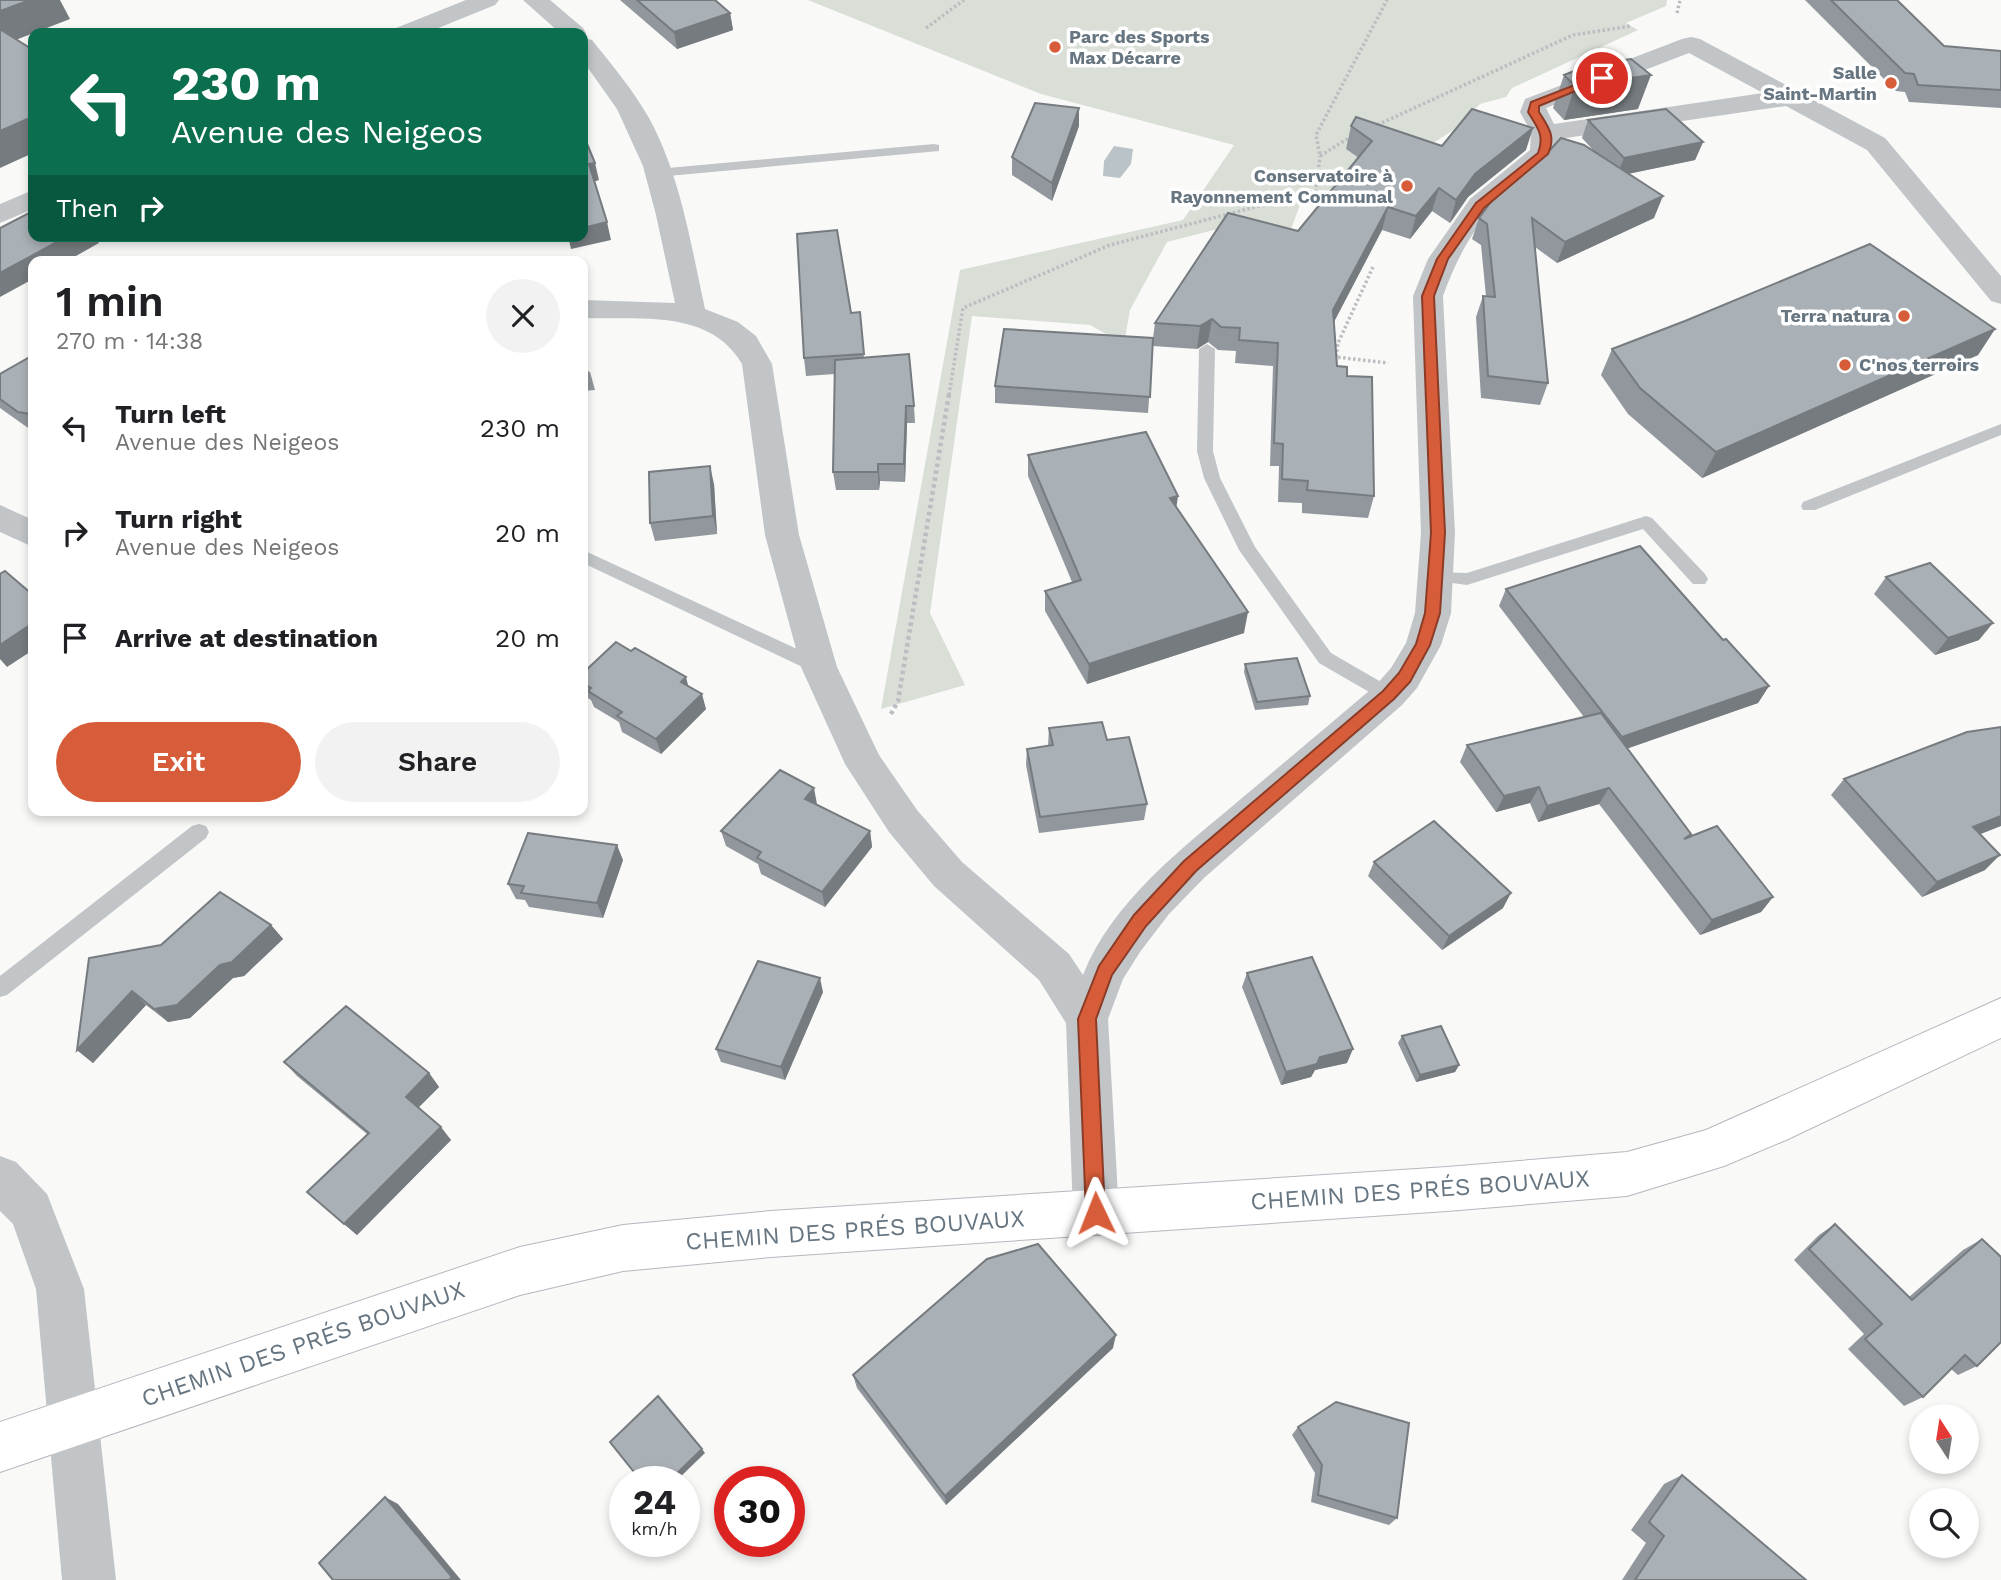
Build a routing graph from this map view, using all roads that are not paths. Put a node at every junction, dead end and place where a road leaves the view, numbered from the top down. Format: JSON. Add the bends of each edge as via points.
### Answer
{"nodes":[{"id":1,"x":487,"y":0,"type":"edge"},
{"id":2,"x":535,"y":0,"type":"edge"},
{"id":3,"x":417,"y":28,"type":"edge"},
{"id":4,"x":568,"y":28,"type":"edge"},
{"id":5,"x":588,"y":52,"type":"edge"},
{"id":6,"x":1791,"y":97,"type":"junction"},
{"id":7,"x":1547,"y":133,"type":"junction"},
{"id":8,"x":934,"y":148,"type":"dead end"},
{"id":9,"x":657,"y":173,"type":"junction"},
{"id":10,"x":28,"y":201,"type":"edge"},
{"id":11,"x":0,"y":215,"type":"edge"},
{"id":12,"x":2001,"y":295,"type":"edge"},
{"id":13,"x":588,"y":309,"type":"edge"},
{"id":14,"x":692,"y":315,"type":"junction"},
{"id":15,"x":1207,"y":349,"type":"edge"},
{"id":16,"x":2001,"y":429,"type":"edge"},
{"id":17,"x":1810,"y":506,"type":"dead end"},
{"id":18,"x":0,"y":517,"type":"edge"},
{"id":19,"x":28,"y":532,"type":"edge"},
{"id":20,"x":588,"y":558,"type":"edge"},
{"id":21,"x":1436,"y":576,"type":"junction"},
{"id":22,"x":1699,"y":579,"type":"dead end"},
{"id":23,"x":819,"y":667,"type":"junction"},
{"id":24,"x":1389,"y":695,"type":"junction"},
{"id":25,"x":199,"y":832,"type":"dead end"},
{"id":26,"x":0,"y":988,"type":"edge"},
{"id":27,"x":2001,"y":1017,"type":"edge"},
{"id":28,"x":1087,"y":1019,"type":"junction"},
{"id":29,"x":0,"y":1178,"type":"edge"},
{"id":30,"x":1096,"y":1213,"type":"junction"},
{"id":31,"x":72,"y":1423,"type":"junction"},
{"id":32,"x":0,"y":1447,"type":"edge"},
{"id":33,"x":89,"y":1580,"type":"edge"}],
"edges":[{"from":1,"to":3,"type":"street"},
{"from":2,"to":4,"type":"street"},
{"from":5,"to":9,"type":"street","via":[[635,118]]},
{"from":6,"to":7,"type":"street"},
{"from":6,"to":7,"type":"street","via":[[1691,44],[1534,104],[1533,112]]},
{"from":6,"to":12,"type":"street","via":[[1876,144]]},
{"from":7,"to":21,"type":"street","via":[[1542,154],[1480,205],[1443,259],[1428,296]]},
{"from":8,"to":9,"type":"lane"},
{"from":9,"to":14,"type":"street"},
{"from":10,"to":11,"type":"street"},
{"from":13,"to":14,"type":"street"},
{"from":14,"to":23,"type":"street","via":[[718,322],[738,336],[757,364],[782,535]]},
{"from":15,"to":24,"type":"lane","via":[[1205,451],[1212,478],[1248,550],[1325,659]]},
{"from":16,"to":17,"type":"lane"},
{"from":18,"to":19,"type":"street"},
{"from":20,"to":23,"type":"lane"},
{"from":21,"to":22,"type":"lane","via":[[1467,579],[1646,522]]},
{"from":21,"to":24,"type":"street","via":[[1433,613],[1423,645]]},
{"from":23,"to":28,"type":"street","via":[[864,764],[903,821],[948,874],[1054,967]]},
{"from":24,"to":28,"type":"street","via":[[1190,866],[1155,902],[1105,971]]},
{"from":25,"to":26,"type":"lane"},
{"from":27,"to":30,"type":"street","name":"CHEMIN DES PRÉS BOUVAUX","via":[[1708,1151],[1627,1174]]},
{"from":28,"to":30,"type":"street"},
{"from":29,"to":31,"type":"street","via":[[31,1210],[60,1289]]},
{"from":30,"to":31,"type":"street","name":"CHEMIN DES PRÉS BOUVAUX","via":[[623,1248],[520,1271]]},
{"from":31,"to":32,"type":"street","name":"CHEMIN DES PRÉS BOUVAUX"},
{"from":31,"to":33,"type":"street"}]}
